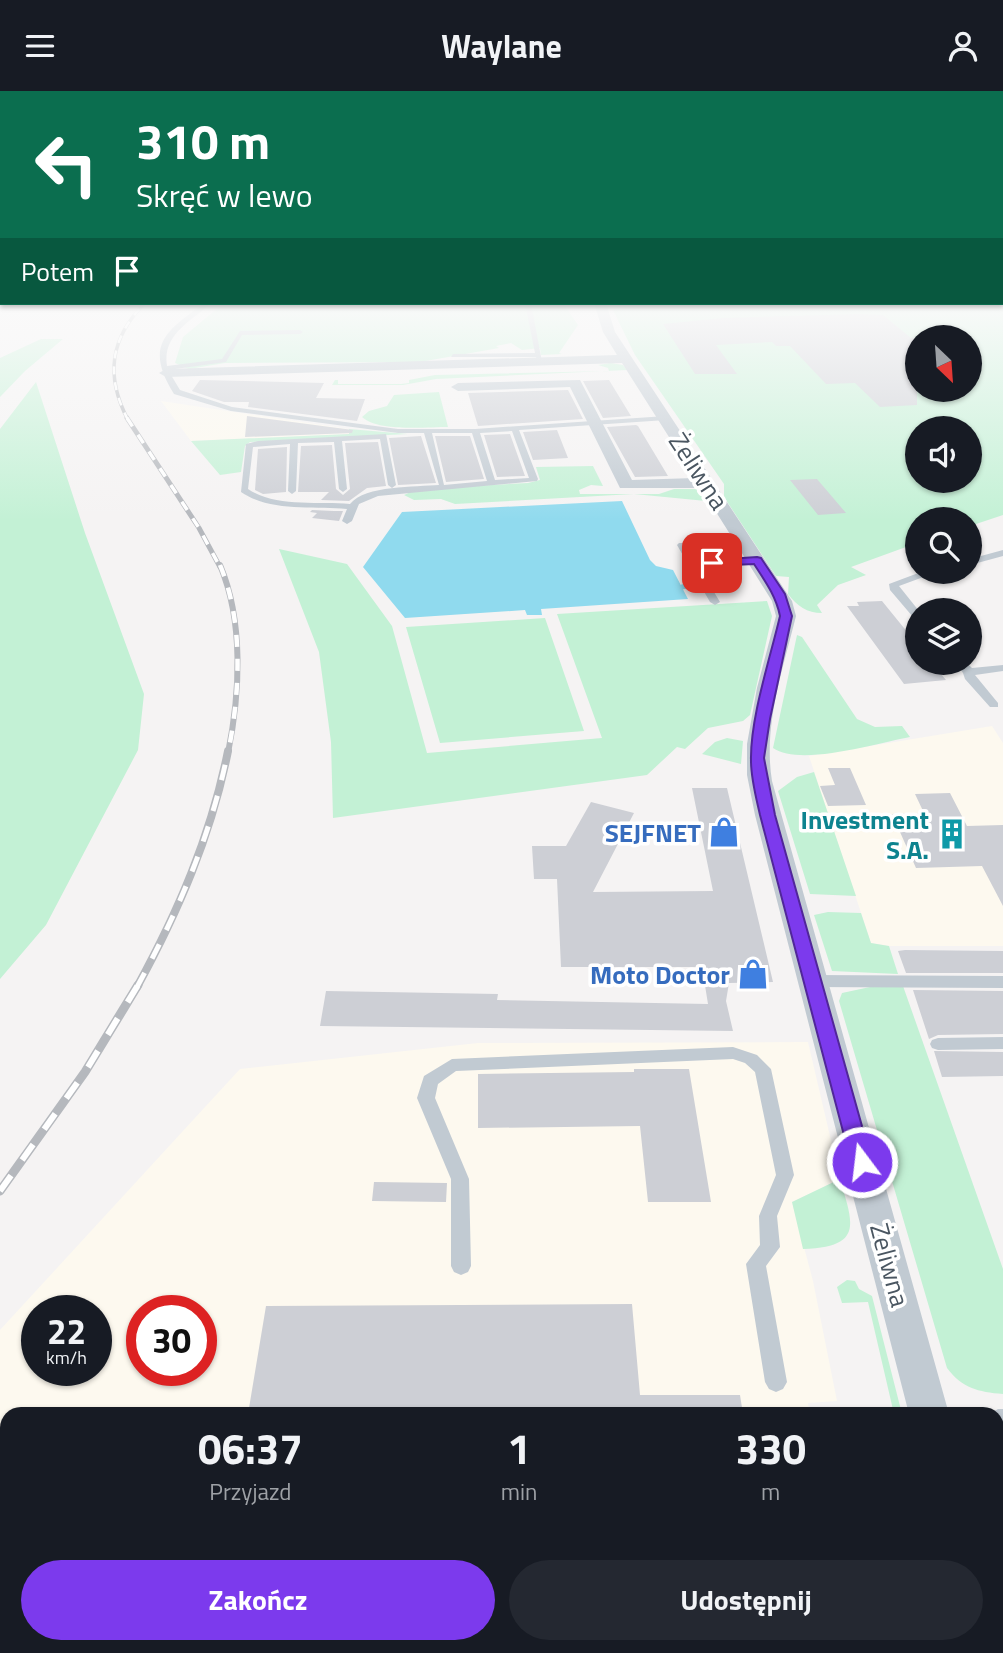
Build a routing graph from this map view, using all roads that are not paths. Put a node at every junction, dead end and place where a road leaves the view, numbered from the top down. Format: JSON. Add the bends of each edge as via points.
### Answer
{"nodes":[{"id":1,"x":168,"y":375,"type":"edge"},
{"id":2,"x":637,"y":375,"type":"edge"},
{"id":3,"x":458,"y":387,"type":"dead end"},
{"id":4,"x":666,"y":418,"type":"junction"},
{"id":5,"x":595,"y":423,"type":"junction"},
{"id":6,"x":515,"y":429,"type":"junction"},
{"id":7,"x":475,"y":431,"type":"junction"},
{"id":8,"x":424,"y":432,"type":"junction"},
{"id":9,"x":383,"y":436,"type":"junction"},
{"id":10,"x":338,"y":439,"type":"junction"},
{"id":11,"x":294,"y":441,"type":"junction"},
{"id":12,"x":491,"y":480,"type":"dead end"},
{"id":13,"x":441,"y":483,"type":"dead end"},
{"id":14,"x":708,"y":484,"type":"junction"},
{"id":15,"x":393,"y":485,"type":"dead end"},
{"id":16,"x":343,"y":489,"type":"dead end"},
{"id":17,"x":292,"y":491,"type":"dead end"},
{"id":18,"x":352,"y":507,"type":"junction"},
{"id":19,"x":347,"y":521,"type":"dead end"},
{"id":20,"x":682,"y":545,"type":"dead end"},
{"id":21,"x":1003,"y":553,"type":"edge"},
{"id":22,"x":982,"y":559,"type":"edge"},
{"id":23,"x":757,"y":560,"type":"junction"},
{"id":24,"x":693,"y":564,"type":"junction"},
{"id":25,"x":905,"y":581,"type":"edge"},
{"id":26,"x":905,"y":601,"type":"edge"},
{"id":27,"x":715,"y":602,"type":"dead end"},
{"id":28,"x":982,"y":668,"type":"edge"},
{"id":29,"x":1003,"y":668,"type":"edge"},
{"id":30,"x":968,"y":675,"type":"edge"},
{"id":31,"x":993,"y":705,"type":"dead end"},
{"id":32,"x":811,"y":981,"type":"junction"},
{"id":33,"x":1003,"y":982,"type":"edge"},
{"id":34,"x":1003,"y":1043,"type":"edge"},
{"id":35,"x":938,"y":1044,"type":"dead end"},
{"id":36,"x":461,"y":1266,"type":"dead end"},
{"id":37,"x":776,"y":1382,"type":"dead end"},
{"id":38,"x":927,"y":1407,"type":"edge"}],
"edges":[{"from":1,"to":8,"type":"lane","via":[[177,391],[231,409]]},
{"from":2,"to":4,"type":"street","name":"Żeliwna"},
{"from":3,"to":5,"type":"street","via":[[575,383]]},
{"from":4,"to":5,"type":"lane"},
{"from":4,"to":14,"type":"street","name":"Żeliwna"},
{"from":5,"to":6,"type":"lane"},
{"from":5,"to":14,"type":"street","via":[[626,485]]},
{"from":6,"to":7,"type":"lane"},
{"from":6,"to":18,"type":"lane","via":[[532,480],[383,491],[359,499]]},
{"from":7,"to":8,"type":"lane"},
{"from":7,"to":12,"type":"lane"},
{"from":8,"to":9,"type":"lane"},
{"from":8,"to":13,"type":"lane"},
{"from":9,"to":10,"type":"lane"},
{"from":9,"to":15,"type":"lane"},
{"from":10,"to":11,"type":"lane"},
{"from":10,"to":16,"type":"lane"},
{"from":11,"to":17,"type":"lane"},
{"from":11,"to":18,"type":"lane","via":[[249,446],[247,494],[275,502]]},
{"from":14,"to":23,"type":"street","name":"Żeliwna"},
{"from":18,"to":19,"type":"lane"},
{"from":20,"to":24,"type":"lane"},
{"from":21,"to":22,"type":"lane"},
{"from":23,"to":24,"type":"lane"},
{"from":23,"to":32,"type":"street","name":"Żeliwna","via":[[779,594],[786,616],[763,719],[758,772]]},
{"from":24,"to":27,"type":"lane"},
{"from":25,"to":26,"type":"lane","via":[[894,588]]},
{"from":28,"to":29,"type":"lane"},
{"from":30,"to":31,"type":"lane"},
{"from":32,"to":33,"type":"lane"},
{"from":32,"to":38,"type":"street","name":"Żeliwna"},
{"from":34,"to":35,"type":"lane"},
{"from":36,"to":37,"type":"lane","via":[[460,1179],[426,1098],[430,1081],[452,1065],[733,1053],[751,1059],[763,1069],[785,1175],[768,1216],[770,1247],[756,1264]]}]}
